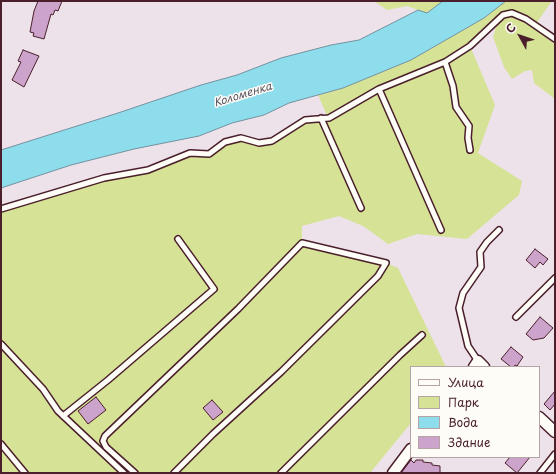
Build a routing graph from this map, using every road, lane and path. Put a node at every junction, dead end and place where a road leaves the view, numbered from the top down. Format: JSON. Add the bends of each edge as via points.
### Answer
{"nodes":[{"id":1,"x":555,"y":39,"type":"edge"},
{"id":2,"x":446,"y":62,"type":"junction"},
{"id":3,"x":379,"y":88,"type":"junction"},
{"id":4,"x":321,"y":118,"type":"junction"},
{"id":5,"x":470,"y":150,"type":"dead end"},
{"id":6,"x":361,"y":208,"type":"dead end"},
{"id":7,"x":1,"y":209,"type":"edge"},
{"id":8,"x":441,"y":230,"type":"dead end"},
{"id":9,"x":499,"y":230,"type":"dead end"},
{"id":10,"x":178,"y":239,"type":"dead end"},
{"id":11,"x":555,"y":278,"type":"edge"},
{"id":12,"x":516,"y":317,"type":"dead end"},
{"id":13,"x":422,"y":335,"type":"dead end"},
{"id":14,"x":1,"y":344,"type":"edge"},
{"id":15,"x":479,"y":365,"type":"edge"},
{"id":16,"x":63,"y":416,"type":"junction"},
{"id":17,"x":540,"y":418,"type":"edge"},
{"id":18,"x":555,"y":432,"type":"edge"},
{"id":19,"x":1,"y":444,"type":"edge"},
{"id":20,"x":410,"y":450,"type":"edge"},
{"id":21,"x":555,"y":454,"type":"edge"},
{"id":22,"x":25,"y":473,"type":"edge"},
{"id":23,"x":124,"y":473,"type":"edge"},
{"id":24,"x":135,"y":473,"type":"edge"},
{"id":25,"x":174,"y":473,"type":"edge"},
{"id":26,"x":281,"y":473,"type":"edge"},
{"id":27,"x":393,"y":473,"type":"edge"},
{"id":28,"x":540,"y":473,"type":"edge"}],
"edges":[{"from":1,"to":2,"type":"lane","via":[[526,18],[512,13],[503,15],[470,46]]},
{"from":2,"to":3,"type":"lane"},
{"from":2,"to":5,"type":"lane","via":[[456,107],[469,126]]},
{"from":3,"to":4,"type":"lane","via":[[329,118]]},
{"from":3,"to":8,"type":"lane"},
{"from":4,"to":6,"type":"lane"},
{"from":4,"to":7,"type":"lane","via":[[305,120],[272,141],[259,143],[241,138],[225,142],[209,154],[190,153],[148,170],[104,178]]},
{"from":9,"to":15,"type":"lane","via":[[480,252],[481,267],[463,293],[459,308],[468,346]]},
{"from":10,"to":16,"type":"lane","via":[[214,288]]},
{"from":11,"to":12,"type":"lane"},
{"from":13,"to":26,"type":"lane"},
{"from":14,"to":16,"type":"lane","via":[[43,389]]},
{"from":16,"to":23,"type":"lane"},
{"from":17,"to":18,"type":"street"},
{"from":19,"to":22,"type":"lane"},
{"from":20,"to":27,"type":"street"},
{"from":21,"to":28,"type":"lane"},
{"from":24,"to":25,"type":"lane","via":[[106,447],[103,441],[105,436],[238,309],[302,242],[386,263],[378,276]]}]}
